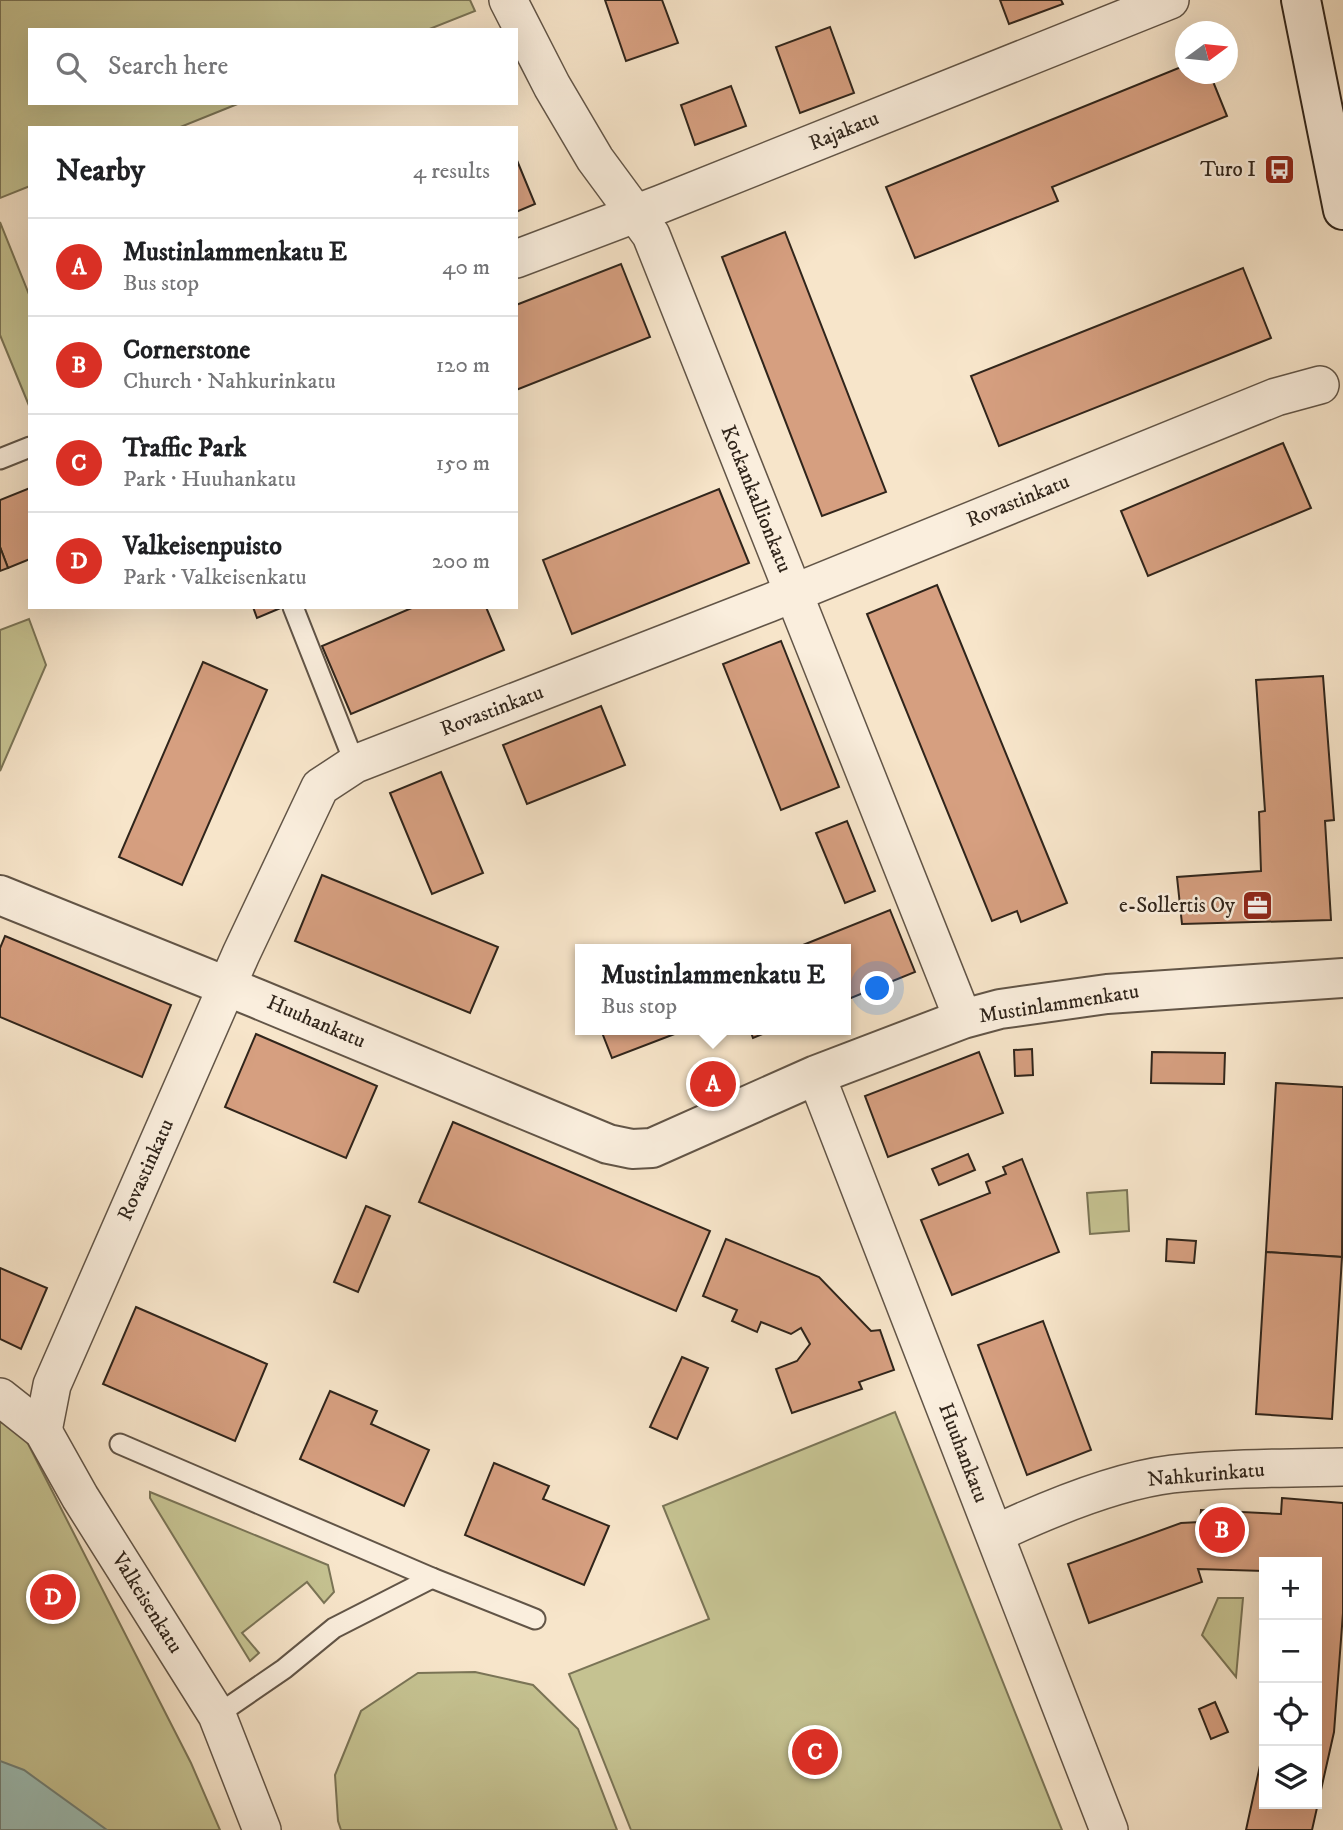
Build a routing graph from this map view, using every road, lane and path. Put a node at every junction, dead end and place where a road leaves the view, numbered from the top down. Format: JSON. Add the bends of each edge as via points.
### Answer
{"nodes":[{"id":1,"x":508,"y":0,"type":"edge"},
{"id":2,"x":1170,"y":0,"type":"edge"},
{"id":3,"x":1301,"y":0,"type":"edge"},
{"id":4,"x":1343,"y":210,"type":"edge"},
{"id":5,"x":637,"y":213,"type":"junction"},
{"id":6,"x":518,"y":258,"type":"edge"},
{"id":7,"x":1320,"y":385,"type":"dead end"},
{"id":8,"x":28,"y":448,"type":"edge"},
{"id":9,"x":0,"y":459,"type":"edge"},
{"id":10,"x":793,"y":593,"type":"junction"},
{"id":11,"x":294,"y":609,"type":"edge"},
{"id":12,"x":355,"y":764,"type":"junction"},
{"id":13,"x":0,"y":895,"type":"edge"},
{"id":14,"x":1343,"y":978,"type":"edge"},
{"id":15,"x":227,"y":986,"type":"junction"},
{"id":16,"x":963,"y":1020,"type":"junction"},
{"id":17,"x":816,"y":1075,"type":"junction"},
{"id":18,"x":632,"y":1149,"type":"joint"},
{"id":19,"x":0,"y":1398,"type":"edge"},
{"id":20,"x":43,"y":1431,"type":"junction"},
{"id":21,"x":120,"y":1444,"type":"dead end"},
{"id":22,"x":1343,"y":1467,"type":"edge"},
{"id":23,"x":995,"y":1534,"type":"junction"},
{"id":24,"x":432,"y":1578,"type":"junction"},
{"id":25,"x":535,"y":1619,"type":"dead end"},
{"id":26,"x":217,"y":1715,"type":"junction"},
{"id":27,"x":262,"y":1830,"type":"edge"},
{"id":28,"x":1110,"y":1830,"type":"edge"}],
"edges":[{"from":1,"to":5,"type":"street","name":"Kotkankallionkatu","via":[[594,159]]},
{"from":2,"to":5,"type":"street","name":"Rajakatu"},
{"from":3,"to":4,"type":"street"},
{"from":5,"to":6,"type":"street","name":"Rajakatu"},
{"from":5,"to":10,"type":"street","name":"Kotkankallionkatu","via":[[651,235]]},
{"from":7,"to":10,"type":"street","name":"Rovastinkatu","via":[[1276,397]]},
{"from":8,"to":9,"type":"lane"},
{"from":10,"to":12,"type":"street","name":"Rovastinkatu"},
{"from":10,"to":16,"type":"street","name":"Kotkankallionkatu"},
{"from":11,"to":12,"type":"lane"},
{"from":12,"to":15,"type":"street","name":"Rovastinkatu","via":[[320,787]]},
{"from":13,"to":15,"type":"street","name":"Huuhankatu"},
{"from":14,"to":16,"type":"street","name":"Mustinlammenkatu","via":[[1107,994],[1000,1009]]},
{"from":15,"to":18,"type":"street","name":"Huuhankatu"},
{"from":15,"to":20,"type":"street","name":"Rovastinkatu","via":[[52,1385]]},
{"from":16,"to":17,"type":"street","name":"Mustinlammenkatu"},
{"from":17,"to":18,"type":"street","name":"Mustinlammenkatu","via":[[652,1148]]},
{"from":17,"to":23,"type":"street","name":"Huuhankatu"},
{"from":19,"to":20,"type":"street","name":"Valkeisenkatu"},
{"from":20,"to":26,"type":"street","name":"Valkeisenkatu"},
{"from":21,"to":24,"type":"lane"},
{"from":22,"to":23,"type":"street","name":"Nahkurinkatu","via":[[1170,1474],[1085,1497]]},
{"from":23,"to":28,"type":"street","name":"Huuhankatu"},
{"from":24,"to":25,"type":"lane"},
{"from":24,"to":26,"type":"lane","via":[[334,1628]]},
{"from":26,"to":27,"type":"street","name":"Valkeisenkatu"}]}
